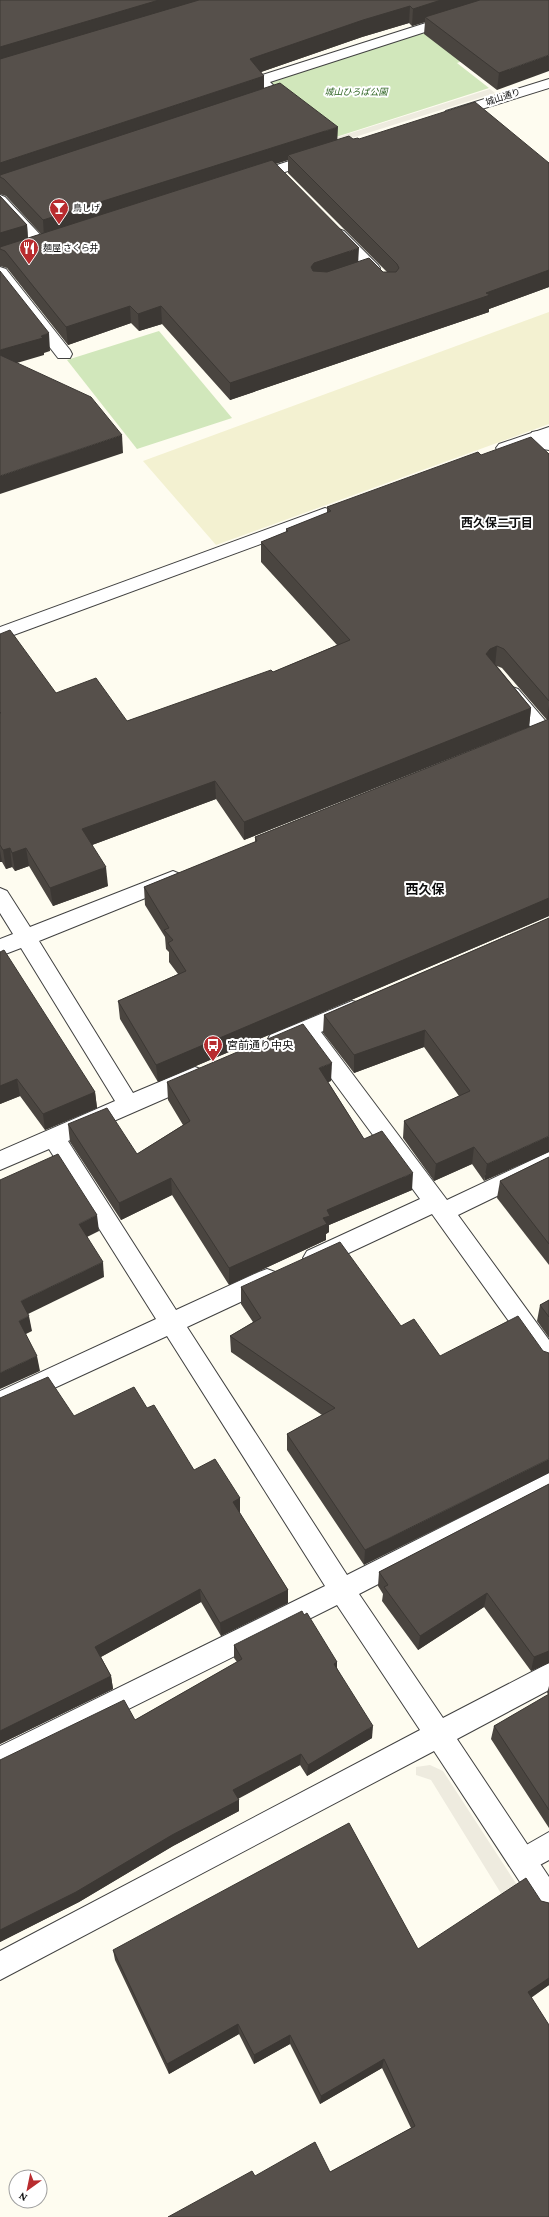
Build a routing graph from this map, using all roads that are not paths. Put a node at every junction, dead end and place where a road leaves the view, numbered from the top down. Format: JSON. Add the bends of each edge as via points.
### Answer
{"nodes":[{"id":1,"x":463,"y":15,"type":"edge"},
{"id":2,"x":549,"y":82,"type":"edge"},
{"id":3,"x":246,"y":105,"type":"edge"},
{"id":4,"x":435,"y":119,"type":"edge"},
{"id":5,"x":328,"y":153,"type":"edge"},
{"id":6,"x":237,"y":182,"type":"edge"},
{"id":7,"x":0,"y":200,"type":"edge"},
{"id":8,"x":329,"y":224,"type":"edge"},
{"id":9,"x":56,"y":240,"type":"edge"},
{"id":10,"x":372,"y":268,"type":"junction"},
{"id":11,"x":0,"y":272,"type":"edge"},
{"id":12,"x":342,"y":278,"type":"edge"},
{"id":13,"x":384,"y":281,"type":"edge"},
{"id":14,"x":64,"y":354,"type":"dead end"},
{"id":15,"x":545,"y":438,"type":"edge"},
{"id":16,"x":486,"y":455,"type":"edge"},
{"id":17,"x":344,"y":507,"type":"edge"},
{"id":18,"x":0,"y":634,"type":"edge"},
{"id":19,"x":500,"y":679,"type":"edge"},
{"id":20,"x":541,"y":732,"type":"edge"},
{"id":21,"x":189,"y":872,"type":"edge"},
{"id":22,"x":0,"y":896,"type":"edge"},
{"id":23,"x":26,"y":938,"type":"junction"},
{"id":24,"x":0,"y":948,"type":"edge"},
{"id":25,"x":373,"y":1000,"type":"edge"},
{"id":26,"x":307,"y":1029,"type":"junction"},
{"id":27,"x":257,"y":1050,"type":"edge"},
{"id":28,"x":214,"y":1068,"type":"edge"},
{"id":29,"x":129,"y":1105,"type":"junction"},
{"id":30,"x":54,"y":1138,"type":"junction"},
{"id":31,"x":0,"y":1161,"type":"edge"},
{"id":32,"x":549,"y":1161,"type":"edge"},
{"id":33,"x":439,"y":1207,"type":"junction"},
{"id":34,"x":171,"y":1324,"type":"junction"},
{"id":35,"x":549,"y":1359,"type":"edge"},
{"id":36,"x":0,"y":1402,"type":"edge"},
{"id":37,"x":549,"y":1484,"type":"edge"},
{"id":38,"x":342,"y":1590,"type":"junction"},
{"id":39,"x":549,"y":1676,"type":"edge"},
{"id":40,"x":439,"y":1735,"type":"junction"},
{"id":41,"x":0,"y":1760,"type":"edge"},
{"id":42,"x":549,"y":1845,"type":"edge"},
{"id":43,"x":523,"y":1861,"type":"junction"},
{"id":44,"x":549,"y":1900,"type":"edge"},
{"id":45,"x":0,"y":1966,"type":"edge"}],
"edges":[{"from":1,"to":3,"type":"lane","via":[[261,80],[276,95]]},
{"from":2,"to":4,"type":"street","name":"城山通り"},
{"from":5,"to":6,"type":"street","via":[[280,175]]},
{"from":7,"to":9,"type":"street","via":[[34,247]]},
{"from":8,"to":10,"type":"street"},
{"from":10,"to":12,"type":"street"},
{"from":10,"to":13,"type":"street"},
{"from":11,"to":14,"type":"street"},
{"from":15,"to":16,"type":"street"},
{"from":17,"to":18,"type":"street"},
{"from":19,"to":20,"type":"lane"},
{"from":21,"to":23,"type":"street"},
{"from":22,"to":23,"type":"street"},
{"from":23,"to":24,"type":"street"},
{"from":23,"to":29,"type":"street"},
{"from":25,"to":26,"type":"street"},
{"from":26,"to":27,"type":"street"},
{"from":26,"to":33,"type":"street"},
{"from":28,"to":29,"type":"street"},
{"from":29,"to":30,"type":"street"},
{"from":30,"to":31,"type":"street"},
{"from":30,"to":34,"type":"street"},
{"from":32,"to":33,"type":"street"},
{"from":33,"to":34,"type":"street","via":[[289,1270]]},
{"from":33,"to":35,"type":"street"},
{"from":34,"to":36,"type":"street"},
{"from":34,"to":38,"type":"street"},
{"from":37,"to":38,"type":"street"},
{"from":38,"to":40,"type":"street"},
{"from":38,"to":41,"type":"street"},
{"from":39,"to":40,"type":"street"},
{"from":40,"to":43,"type":"street"},
{"from":40,"to":45,"type":"street"},
{"from":42,"to":43,"type":"lane"},
{"from":43,"to":44,"type":"street"}]}
